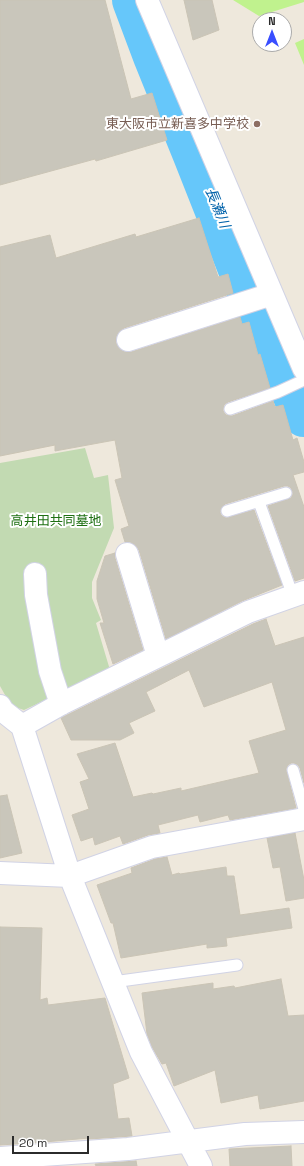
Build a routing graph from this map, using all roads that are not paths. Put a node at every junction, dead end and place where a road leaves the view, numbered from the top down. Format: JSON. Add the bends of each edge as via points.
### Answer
{"nodes":[{"id":1,"x":147,"y":0,"type":"edge"},
{"id":2,"x":258,"y":299,"type":"junction"},
{"id":3,"x":128,"y":340,"type":"dead end"},
{"id":4,"x":301,"y":377,"type":"edge"},
{"id":5,"x":230,"y":409,"type":"dead end"},
{"id":6,"x":286,"y":493,"type":"dead end"},
{"id":7,"x":259,"y":502,"type":"junction"},
{"id":8,"x":227,"y":511,"type":"dead end"},
{"id":9,"x":127,"y":554,"type":"dead end"},
{"id":10,"x":35,"y":574,"type":"dead end"},
{"id":11,"x":299,"y":594,"type":"edge"},
{"id":12,"x":158,"y":656,"type":"junction"},
{"id":13,"x":61,"y":704,"type":"junction"},
{"id":14,"x":0,"y":706,"type":"edge"},
{"id":15,"x":22,"y":726,"type":"junction"},
{"id":16,"x":293,"y":770,"type":"dead end"},
{"id":17,"x":304,"y":809,"type":"edge"},
{"id":18,"x":304,"y":819,"type":"edge"},
{"id":19,"x":0,"y":873,"type":"edge"},
{"id":20,"x":70,"y":876,"type":"junction"},
{"id":21,"x":237,"y":965,"type":"dead end"},
{"id":22,"x":113,"y":982,"type":"junction"},
{"id":23,"x":304,"y":1132,"type":"edge"},
{"id":24,"x":189,"y":1142,"type":"junction"},
{"id":25,"x":0,"y":1158,"type":"edge"},
{"id":26,"x":129,"y":1158,"type":"edge"},
{"id":27,"x":201,"y":1166,"type":"edge"}],
"edges":[{"from":1,"to":2,"type":"street"},
{"from":2,"to":3,"type":"street"},
{"from":2,"to":4,"type":"street"},
{"from":4,"to":5,"type":"lane","via":[[278,392]]},
{"from":6,"to":7,"type":"lane"},
{"from":7,"to":8,"type":"lane"},
{"from":7,"to":11,"type":"lane"},
{"from":9,"to":12,"type":"street"},
{"from":10,"to":13,"type":"street","via":[[36,595],[50,671]]},
{"from":11,"to":12,"type":"street","via":[[248,612]]},
{"from":12,"to":13,"type":"street"},
{"from":13,"to":15,"type":"street"},
{"from":14,"to":15,"type":"street"},
{"from":15,"to":20,"type":"street"},
{"from":16,"to":17,"type":"lane"},
{"from":18,"to":20,"type":"street","via":[[152,847]]},
{"from":19,"to":20,"type":"street"},
{"from":20,"to":22,"type":"street"},
{"from":21,"to":22,"type":"lane"},
{"from":22,"to":24,"type":"street","via":[[141,1052]]},
{"from":23,"to":24,"type":"street","via":[[245,1134]]},
{"from":24,"to":26,"type":"street"},
{"from":24,"to":27,"type":"street"},
{"from":25,"to":26,"type":"street"}]}
